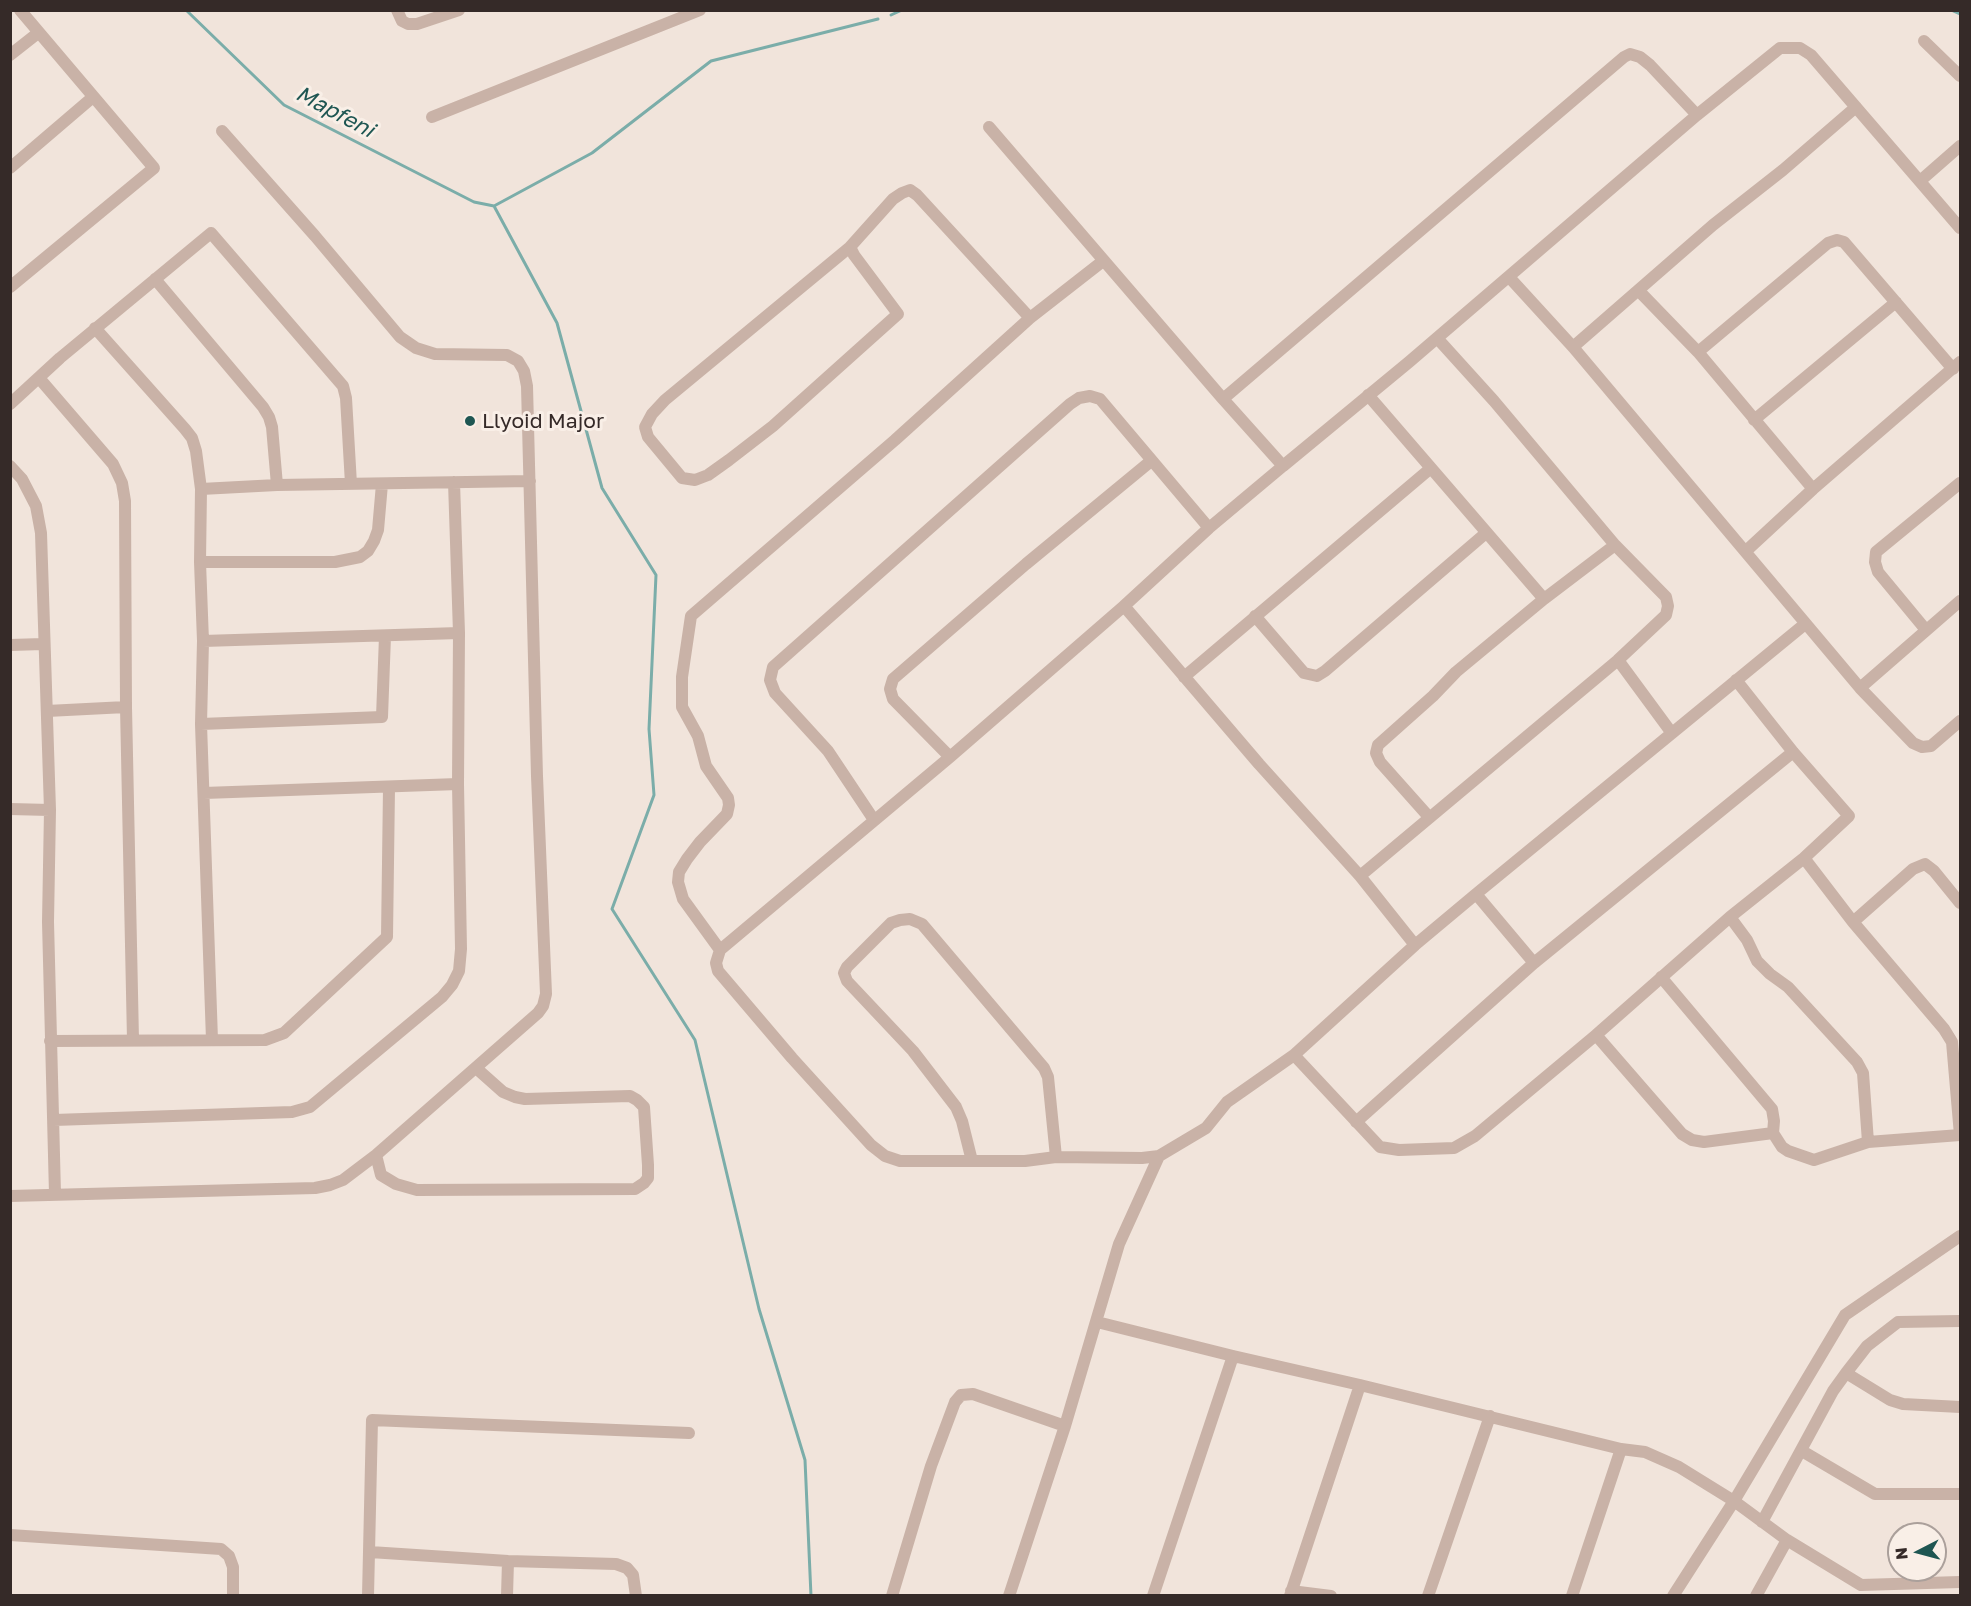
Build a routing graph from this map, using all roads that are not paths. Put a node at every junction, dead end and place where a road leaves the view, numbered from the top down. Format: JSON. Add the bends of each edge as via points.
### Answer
{"nodes":[{"id":1,"x":20,"y":10,"type":"edge"},
{"id":2,"x":397,"y":10,"type":"edge"},
{"id":3,"x":459,"y":10,"type":"edge"},
{"id":4,"x":700,"y":10,"type":"edge"},
{"id":5,"x":38,"y":33,"type":"junction"},
{"id":6,"x":1924,"y":41,"type":"dead end"},
{"id":7,"x":10,"y":55,"type":"edge"},
{"id":8,"x":1960,"y":76,"type":"edge"},
{"id":9,"x":93,"y":97,"type":"junction"},
{"id":10,"x":1856,"y":107,"type":"junction"},
{"id":11,"x":1697,"y":115,"type":"junction"},
{"id":12,"x":432,"y":117,"type":"dead end"},
{"id":13,"x":989,"y":126,"type":"dead end"},
{"id":14,"x":222,"y":131,"type":"dead end"},
{"id":15,"x":1960,"y":146,"type":"edge"},
{"id":16,"x":10,"y":168,"type":"edge"},
{"id":17,"x":1920,"y":181,"type":"junction"},
{"id":18,"x":1960,"y":228,"type":"edge"},
{"id":19,"x":850,"y":247,"type":"junction"},
{"id":20,"x":1103,"y":261,"type":"junction"},
{"id":21,"x":1509,"y":277,"type":"junction"},
{"id":22,"x":155,"y":279,"type":"junction"},
{"id":23,"x":10,"y":287,"type":"edge"},
{"id":24,"x":1639,"y":291,"type":"junction"},
{"id":25,"x":1896,"y":302,"type":"junction"},
{"id":26,"x":1030,"y":318,"type":"junction"},
{"id":27,"x":95,"y":328,"type":"junction"},
{"id":28,"x":1437,"y":338,"type":"junction"},
{"id":29,"x":1573,"y":347,"type":"junction"},
{"id":30,"x":1698,"y":352,"type":"junction"},
{"id":31,"x":1957,"y":365,"type":"edge"},
{"id":32,"x":39,"y":378,"type":"junction"},
{"id":33,"x":1368,"y":395,"type":"junction"},
{"id":34,"x":1223,"y":399,"type":"junction"},
{"id":35,"x":10,"y":404,"type":"edge"},
{"id":36,"x":1754,"y":420,"type":"junction"},
{"id":37,"x":1151,"y":461,"type":"junction"},
{"id":38,"x":10,"y":466,"type":"edge"},
{"id":39,"x":1283,"y":466,"type":"junction"},
{"id":40,"x":1431,"y":468,"type":"junction"},
{"id":41,"x":530,"y":481,"type":"junction"},
{"id":42,"x":454,"y":482,"type":"junction"},
{"id":43,"x":1960,"y":483,"type":"edge"},
{"id":44,"x":351,"y":484,"type":"junction"},
{"id":45,"x":382,"y":484,"type":"junction"},
{"id":46,"x":277,"y":485,"type":"junction"},
{"id":47,"x":201,"y":489,"type":"junction"},
{"id":48,"x":1813,"y":489,"type":"junction"},
{"id":49,"x":1209,"y":528,"type":"junction"},
{"id":50,"x":1486,"y":533,"type":"junction"},
{"id":51,"x":1615,"y":545,"type":"junction"},
{"id":52,"x":1746,"y":551,"type":"junction"},
{"id":53,"x":200,"y":562,"type":"junction"},
{"id":54,"x":1544,"y":599,"type":"junction"},
{"id":55,"x":1960,"y":601,"type":"edge"},
{"id":56,"x":1124,"y":606,"type":"junction"},
{"id":57,"x":1255,"y":616,"type":"junction"},
{"id":58,"x":1805,"y":624,"type":"junction"},
{"id":59,"x":1926,"y":630,"type":"junction"},
{"id":60,"x":459,"y":633,"type":"junction"},
{"id":61,"x":385,"y":636,"type":"junction"},
{"id":62,"x":203,"y":641,"type":"junction"},
{"id":63,"x":43,"y":644,"type":"junction"},
{"id":64,"x":10,"y":645,"type":"edge"},
{"id":65,"x":1617,"y":660,"type":"junction"},
{"id":66,"x":1184,"y":677,"type":"junction"},
{"id":67,"x":1736,"y":680,"type":"junction"},
{"id":68,"x":1860,"y":688,"type":"junction"},
{"id":69,"x":126,"y":707,"type":"junction"},
{"id":70,"x":47,"y":711,"type":"junction"},
{"id":71,"x":1960,"y":721,"type":"edge"},
{"id":72,"x":201,"y":724,"type":"junction"},
{"id":73,"x":1671,"y":732,"type":"junction"},
{"id":74,"x":1793,"y":752,"type":"junction"},
{"id":75,"x":950,"y":757,"type":"junction"},
{"id":76,"x":458,"y":784,"type":"junction"},
{"id":77,"x":389,"y":788,"type":"junction"},
{"id":78,"x":204,"y":793,"type":"junction"},
{"id":79,"x":10,"y":809,"type":"edge"},
{"id":80,"x":50,"y":810,"type":"junction"},
{"id":81,"x":1429,"y":817,"type":"junction"},
{"id":82,"x":874,"y":820,"type":"junction"},
{"id":83,"x":1804,"y":858,"type":"junction"},
{"id":84,"x":1360,"y":876,"type":"junction"},
{"id":85,"x":1476,"y":894,"type":"junction"},
{"id":86,"x":1960,"y":903,"type":"edge"},
{"id":87,"x":1730,"y":917,"type":"junction"},
{"id":88,"x":1853,"y":922,"type":"junction"},
{"id":89,"x":1415,"y":945,"type":"junction"},
{"id":90,"x":720,"y":950,"type":"junction"},
{"id":91,"x":1534,"y":963,"type":"junction"},
{"id":92,"x":1661,"y":977,"type":"junction"},
{"id":93,"x":1596,"y":1035,"type":"junction"},
{"id":94,"x":133,"y":1040,"type":"junction"},
{"id":95,"x":212,"y":1040,"type":"junction"},
{"id":96,"x":50,"y":1041,"type":"junction"},
{"id":97,"x":1294,"y":1054,"type":"junction"},
{"id":98,"x":476,"y":1068,"type":"junction"},
{"id":99,"x":54,"y":1120,"type":"junction"},
{"id":100,"x":1356,"y":1122,"type":"junction"},
{"id":101,"x":1773,"y":1133,"type":"junction"},
{"id":102,"x":1960,"y":1135,"type":"edge"},
{"id":103,"x":1868,"y":1143,"type":"junction"},
{"id":104,"x":376,"y":1155,"type":"junction"},
{"id":105,"x":1159,"y":1156,"type":"junction"},
{"id":106,"x":1056,"y":1157,"type":"junction"},
{"id":107,"x":972,"y":1161,"type":"junction"},
{"id":108,"x":55,"y":1194,"type":"junction"},
{"id":109,"x":10,"y":1196,"type":"edge"},
{"id":110,"x":1960,"y":1236,"type":"edge"},
{"id":111,"x":1960,"y":1321,"type":"edge"},
{"id":112,"x":1097,"y":1322,"type":"junction"},
{"id":113,"x":1233,"y":1356,"type":"junction"},
{"id":114,"x":1846,"y":1372,"type":"junction"},
{"id":115,"x":1360,"y":1385,"type":"junction"},
{"id":116,"x":1960,"y":1407,"type":"edge"},
{"id":117,"x":1490,"y":1416,"type":"junction"},
{"id":118,"x":1065,"y":1426,"type":"junction"},
{"id":119,"x":689,"y":1433,"type":"dead end"},
{"id":120,"x":1621,"y":1449,"type":"junction"},
{"id":121,"x":1802,"y":1451,"type":"junction"},
{"id":122,"x":1960,"y":1494,"type":"edge"},
{"id":123,"x":1734,"y":1501,"type":"junction"},
{"id":124,"x":1762,"y":1522,"type":"junction"},
{"id":125,"x":10,"y":1534,"type":"edge"},
{"id":126,"x":1787,"y":1540,"type":"junction"},
{"id":127,"x":370,"y":1552,"type":"junction"},
{"id":128,"x":508,"y":1561,"type":"junction"},
{"id":129,"x":1959,"y":1582,"type":"edge"},
{"id":130,"x":1858,"y":1591,"type":"edge"},
{"id":131,"x":1290,"y":1593,"type":"edge"},
{"id":132,"x":233,"y":1596,"type":"edge"},
{"id":133,"x":368,"y":1596,"type":"edge"},
{"id":134,"x":507,"y":1596,"type":"edge"},
{"id":135,"x":636,"y":1596,"type":"edge"},
{"id":136,"x":892,"y":1596,"type":"edge"},
{"id":137,"x":1009,"y":1596,"type":"edge"},
{"id":138,"x":1153,"y":1596,"type":"edge"},
{"id":139,"x":1331,"y":1596,"type":"edge"},
{"id":140,"x":1428,"y":1596,"type":"edge"},
{"id":141,"x":1572,"y":1596,"type":"edge"},
{"id":142,"x":1673,"y":1596,"type":"edge"},
{"id":143,"x":1756,"y":1596,"type":"edge"},
{"id":144,"x":1954,"y":1596,"type":"edge"}],
"edges":[{"from":1,"to":5,"type":"street"},
{"from":2,"to":3,"type":"street","via":[[402,21],[417,24]]},
{"from":4,"to":12,"type":"street"},
{"from":5,"to":7,"type":"street"},
{"from":5,"to":9,"type":"street"},
{"from":6,"to":8,"type":"street"},
{"from":9,"to":16,"type":"street"},
{"from":9,"to":23,"type":"street","via":[[154,168]]},
{"from":10,"to":11,"type":"street","via":[[1811,55],[1788,47],[1780,48]]},
{"from":10,"to":17,"type":"street"},
{"from":10,"to":24,"type":"street"},
{"from":11,"to":21,"type":"street"},
{"from":11,"to":34,"type":"street","via":[[1650,64],[1630,54],[1624,57]]},
{"from":13,"to":20,"type":"street"},
{"from":14,"to":41,"type":"street","via":[[400,337],[435,354],[489,354],[518,361],[527,386]]},
{"from":15,"to":17,"type":"street"},
{"from":17,"to":18,"type":"street"},
{"from":19,"to":19,"type":"street","via":[[652,414],[645,426],[648,437],[682,478],[708,476],[773,426],[898,314]]},
{"from":19,"to":26,"type":"street","via":[[893,199],[910,190]]},
{"from":20,"to":26,"type":"street"},
{"from":20,"to":34,"type":"street"},
{"from":21,"to":28,"type":"street"},
{"from":21,"to":29,"type":"street"},
{"from":22,"to":27,"type":"street"},
{"from":22,"to":44,"type":"street","via":[[211,233],[343,386]]},
{"from":22,"to":46,"type":"street","via":[[269,417]]},
{"from":24,"to":29,"type":"street"},
{"from":24,"to":30,"type":"street"},
{"from":25,"to":30,"type":"street","via":[[1844,242],[1837,240],[1828,243]]},
{"from":25,"to":31,"type":"street"},
{"from":25,"to":36,"type":"street"},
{"from":26,"to":90,"type":"street","via":[[691,616],[682,707],[698,736],[706,766],[729,798],[729,806],[727,814],[687,860],[678,882],[683,899]]},
{"from":27,"to":32,"type":"street"},
{"from":27,"to":47,"type":"street","via":[[192,438]]},
{"from":28,"to":33,"type":"street"},
{"from":28,"to":51,"type":"street"},
{"from":29,"to":52,"type":"street"},
{"from":30,"to":36,"type":"street"},
{"from":31,"to":48,"type":"street"},
{"from":32,"to":35,"type":"street"},
{"from":32,"to":69,"type":"street","via":[[113,464],[122,483]]},
{"from":33,"to":39,"type":"street"},
{"from":33,"to":40,"type":"street"},
{"from":34,"to":39,"type":"street"},
{"from":36,"to":48,"type":"street"},
{"from":37,"to":49,"type":"street"},
{"from":37,"to":75,"type":"street","via":[[893,679],[893,699]]},
{"from":37,"to":82,"type":"street","via":[[1100,399],[1079,398],[773,667],[770,680],[775,693],[828,752]]},
{"from":38,"to":63,"type":"street","via":[[36,506]]},
{"from":39,"to":49,"type":"street"},
{"from":40,"to":50,"type":"street"},
{"from":40,"to":57,"type":"street"},
{"from":41,"to":42,"type":"street"},
{"from":41,"to":98,"type":"street","via":[[546,994],[538,1013]]},
{"from":42,"to":45,"type":"street"},
{"from":42,"to":60,"type":"street"},
{"from":43,"to":59,"type":"street","via":[[1876,552],[1878,572]]},
{"from":44,"to":45,"type":"street"},
{"from":44,"to":46,"type":"street"},
{"from":45,"to":53,"type":"street","via":[[378,530],[368,551],[360,557],[335,562]]},
{"from":46,"to":47,"type":"street"},
{"from":47,"to":53,"type":"street"},
{"from":48,"to":52,"type":"street"},
{"from":49,"to":56,"type":"street"},
{"from":50,"to":54,"type":"street"},
{"from":50,"to":57,"type":"street","via":[[1317,675],[1304,673]]},
{"from":51,"to":54,"type":"street"},
{"from":51,"to":65,"type":"street","via":[[1666,597],[1668,606],[1666,615]]},
{"from":52,"to":58,"type":"street"},
{"from":53,"to":62,"type":"street"},
{"from":54,"to":81,"type":"street","via":[[1456,672],[1378,745],[1380,762]]},
{"from":55,"to":59,"type":"street"},
{"from":56,"to":66,"type":"street"},
{"from":56,"to":75,"type":"street"},
{"from":57,"to":66,"type":"street"},
{"from":58,"to":67,"type":"street"},
{"from":58,"to":68,"type":"street"},
{"from":59,"to":68,"type":"street"},
{"from":60,"to":61,"type":"street"},
{"from":60,"to":76,"type":"street"},
{"from":61,"to":62,"type":"street"},
{"from":61,"to":72,"type":"street","via":[[382,717]]},
{"from":62,"to":72,"type":"street"},
{"from":63,"to":64,"type":"street"},
{"from":63,"to":70,"type":"street"},
{"from":65,"to":73,"type":"street"},
{"from":65,"to":81,"type":"street"},
{"from":66,"to":84,"type":"street"},
{"from":67,"to":73,"type":"street"},
{"from":67,"to":74,"type":"street"},
{"from":68,"to":71,"type":"street","via":[[1913,743],[1922,747],[1931,746]]},
{"from":69,"to":70,"type":"street"},
{"from":69,"to":94,"type":"street"},
{"from":70,"to":80,"type":"street"},
{"from":72,"to":78,"type":"street"},
{"from":73,"to":85,"type":"street"},
{"from":74,"to":83,"type":"street","via":[[1849,816]]},
{"from":74,"to":91,"type":"street"},
{"from":75,"to":82,"type":"street"},
{"from":76,"to":77,"type":"street"},
{"from":76,"to":99,"type":"street","via":[[459,971],[442,997],[343,1081],[310,1107],[292,1112]]},
{"from":77,"to":78,"type":"street"},
{"from":77,"to":95,"type":"street","via":[[387,937],[284,1033],[265,1040]]},
{"from":78,"to":95,"type":"street"},
{"from":79,"to":80,"type":"street"},
{"from":80,"to":96,"type":"street"},
{"from":81,"to":84,"type":"street"},
{"from":82,"to":90,"type":"street"},
{"from":83,"to":87,"type":"street"},
{"from":83,"to":88,"type":"street"},
{"from":84,"to":89,"type":"street"},
{"from":85,"to":89,"type":"street"},
{"from":85,"to":91,"type":"street"},
{"from":86,"to":88,"type":"street","via":[[1925,864],[1913,869]]},
{"from":87,"to":92,"type":"street"},
{"from":87,"to":103,"type":"street","via":[[1757,962],[1788,987],[1857,1062],[1863,1073]]},
{"from":88,"to":102,"type":"street","via":[[1952,1042]]},
{"from":89,"to":97,"type":"street"},
{"from":90,"to":107,"type":"street","via":[[718,970],[871,1145],[900,1161]]},
{"from":91,"to":100,"type":"street"},
{"from":92,"to":93,"type":"street"},
{"from":92,"to":101,"type":"street","via":[[1772,1109]]},
{"from":93,"to":100,"type":"street","via":[[1476,1136],[1454,1148],[1380,1147]]},
{"from":93,"to":101,"type":"street","via":[[1682,1134],[1692,1140],[1704,1142]]},
{"from":94,"to":95,"type":"street"},
{"from":94,"to":96,"type":"street"},
{"from":96,"to":99,"type":"street"},
{"from":97,"to":100,"type":"street"},
{"from":97,"to":105,"type":"street","via":[[1227,1102],[1206,1128]]},
{"from":98,"to":104,"type":"street"},
{"from":98,"to":104,"type":"street","via":[[497,1088],[525,1099],[630,1096],[638,1100],[644,1107],[648,1178],[635,1189],[417,1190],[396,1185],[381,1174]]},
{"from":99,"to":108,"type":"street"},
{"from":101,"to":103,"type":"street","via":[[1788,1151],[1814,1160]]},
{"from":102,"to":103,"type":"street"},
{"from":104,"to":108,"type":"street","via":[[343,1180],[315,1188]]},
{"from":105,"to":106,"type":"street"},
{"from":105,"to":112,"type":"street","via":[[1119,1244]]},
{"from":106,"to":107,"type":"street"},
{"from":106,"to":107,"type":"street","via":[[1044,1068],[922,924],[900,920],[891,923],[844,973],[956,1107]]},
{"from":108,"to":109,"type":"street"},
{"from":110,"to":123,"type":"street","via":[[1845,1315]]},
{"from":111,"to":114,"type":"street","via":[[1898,1322],[1868,1346]]},
{"from":112,"to":113,"type":"street"},
{"from":112,"to":118,"type":"street"},
{"from":113,"to":115,"type":"street"},
{"from":113,"to":138,"type":"street"},
{"from":114,"to":116,"type":"street","via":[[1903,1404]]},
{"from":114,"to":121,"type":"street"},
{"from":115,"to":117,"type":"street"},
{"from":115,"to":131,"type":"street"},
{"from":117,"to":120,"type":"street"},
{"from":117,"to":140,"type":"street"},
{"from":118,"to":136,"type":"street","via":[[973,1394],[962,1395],[955,1402],[931,1466]]},
{"from":118,"to":137,"type":"street"},
{"from":119,"to":127,"type":"street","via":[[372,1420]]},
{"from":120,"to":123,"type":"street","via":[[1644,1452],[1679,1467]]},
{"from":120,"to":141,"type":"street"},
{"from":121,"to":122,"type":"street","via":[[1875,1494]]},
{"from":121,"to":124,"type":"street"},
{"from":123,"to":124,"type":"street"},
{"from":123,"to":142,"type":"street"},
{"from":124,"to":126,"type":"street"},
{"from":125,"to":132,"type":"street","via":[[221,1549],[230,1556],[233,1567]]},
{"from":126,"to":130,"type":"street"},
{"from":126,"to":143,"type":"street"},
{"from":127,"to":128,"type":"street"},
{"from":127,"to":133,"type":"street"},
{"from":128,"to":134,"type":"street"},
{"from":128,"to":135,"type":"street","via":[[616,1564],[633,1575]]},
{"from":129,"to":130,"type":"street"},
{"from":129,"to":144,"type":"street"},
{"from":131,"to":139,"type":"street"}]}
